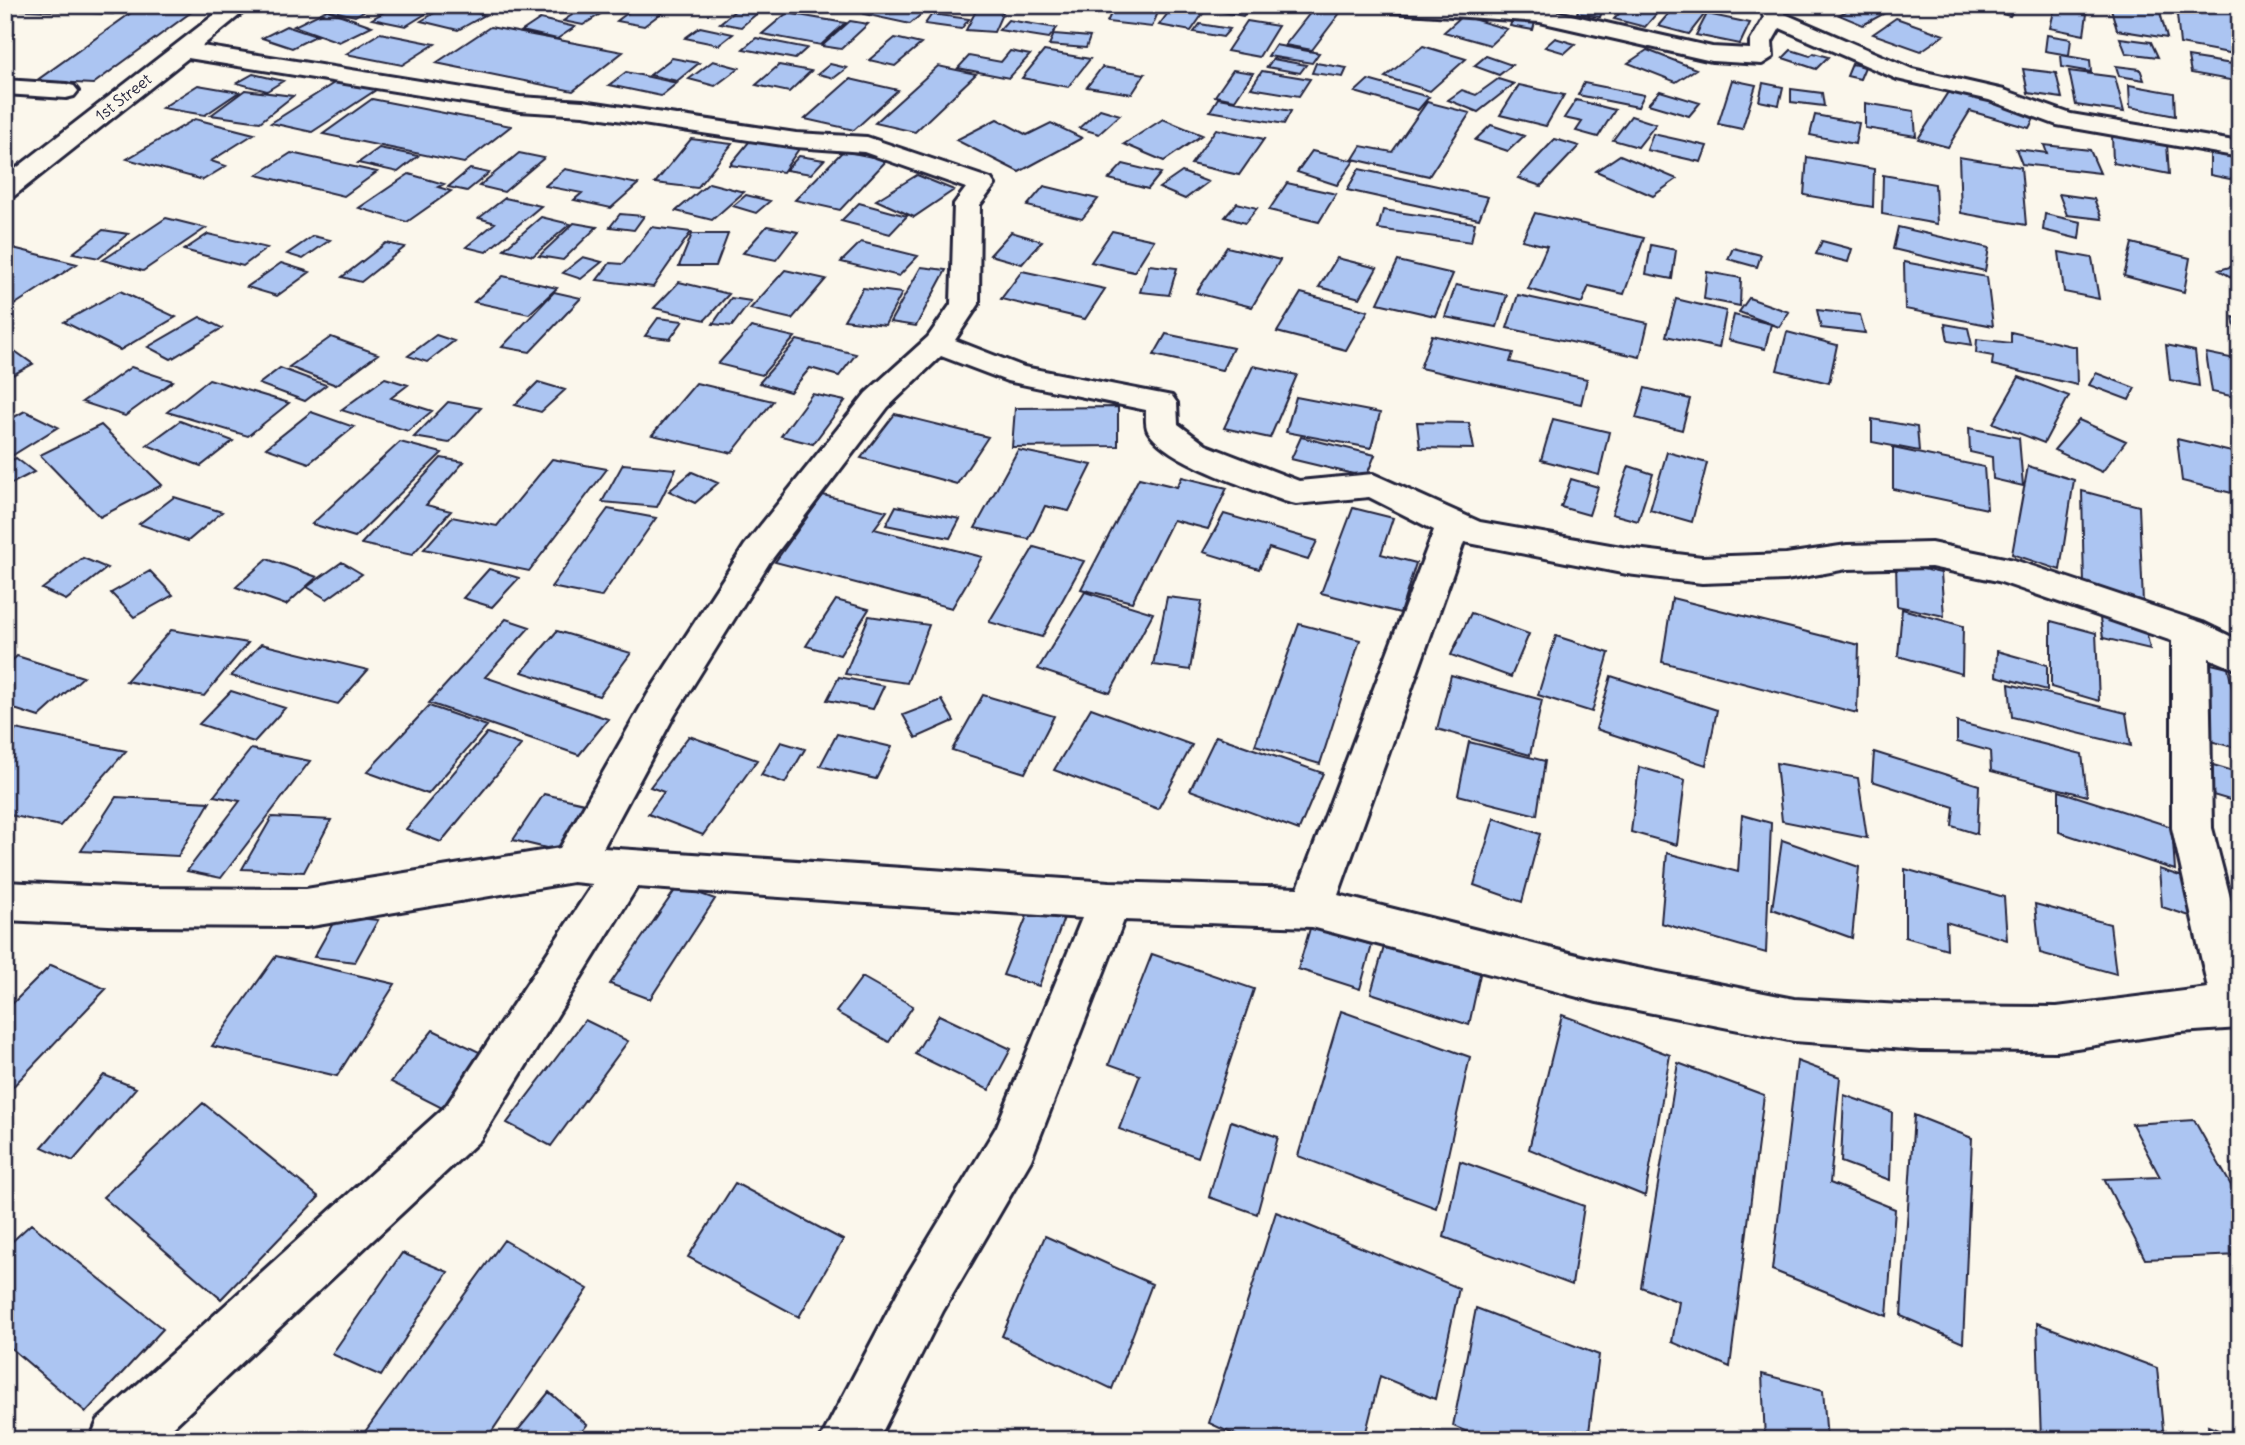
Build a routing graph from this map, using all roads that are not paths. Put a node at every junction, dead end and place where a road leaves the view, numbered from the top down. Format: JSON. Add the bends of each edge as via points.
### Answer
{"nodes":[{"id":1,"x":241,"y":5,"type":"edge"},
{"id":2,"x":1391,"y":5,"type":"edge"},
{"id":3,"x":1773,"y":12,"type":"edge"},
{"id":4,"x":183,"y":50,"type":"junction"},
{"id":5,"x":5,"y":87,"type":"edge"},
{"id":6,"x":66,"y":91,"type":"dead end"},
{"id":7,"x":2240,"y":150,"type":"edge"},
{"id":8,"x":5,"y":190,"type":"edge"},
{"id":9,"x":938,"y":343,"type":"junction"},
{"id":10,"x":1453,"y":525,"type":"junction"},
{"id":11,"x":2190,"y":633,"type":"junction"},
{"id":12,"x":2240,"y":656,"type":"edge"},
{"id":13,"x":573,"y":864,"type":"junction"},
{"id":14,"x":626,"y":868,"type":"junction"},
{"id":15,"x":5,"y":901,"type":"edge"},
{"id":16,"x":1110,"y":901,"type":"junction"},
{"id":17,"x":1312,"y":908,"type":"junction"},
{"id":18,"x":2237,"y":1007,"type":"edge"},
{"id":19,"x":118,"y":1440,"type":"edge"},
{"id":20,"x":848,"y":1440,"type":"edge"}],
"edges":[{"from":1,"to":4,"type":"street","name":"1st Street"},
{"from":2,"to":3,"type":"street","via":[[1540,15],[1712,54],[1762,57],[1761,42]]},
{"from":3,"to":7,"type":"street","via":[[1905,74],[1996,95],[2067,120]]},
{"from":4,"to":8,"type":"street","name":"1st Street"},
{"from":4,"to":9,"type":"street","via":[[520,104],[867,145],[982,185],[967,204],[965,304]]},
{"from":5,"to":6,"type":"street"},
{"from":9,"to":10,"type":"street","via":[[961,357],[1043,380],[1161,402],[1162,428],[1195,453],[1296,493],[1373,485]]},
{"from":9,"to":13,"type":"street","via":[[877,400],[757,554],[660,705]]},
{"from":10,"to":11,"type":"street","via":[[1627,561],[1702,570],[1931,555],[2002,569]]},
{"from":10,"to":17,"type":"street"},
{"from":11,"to":12,"type":"street"},
{"from":11,"to":18,"type":"street","via":[[2192,828]]},
{"from":13,"to":14,"type":"street"},
{"from":13,"to":15,"type":"street","via":[[306,908]]},
{"from":14,"to":16,"type":"street"},
{"from":14,"to":19,"type":"street","via":[[463,1123]]},
{"from":16,"to":17,"type":"street"},
{"from":16,"to":20,"type":"street","via":[[1014,1143],[925,1293]]},
{"from":17,"to":18,"type":"street","via":[[1597,981],[1794,1020],[1920,1028],[2057,1028]]}]}
